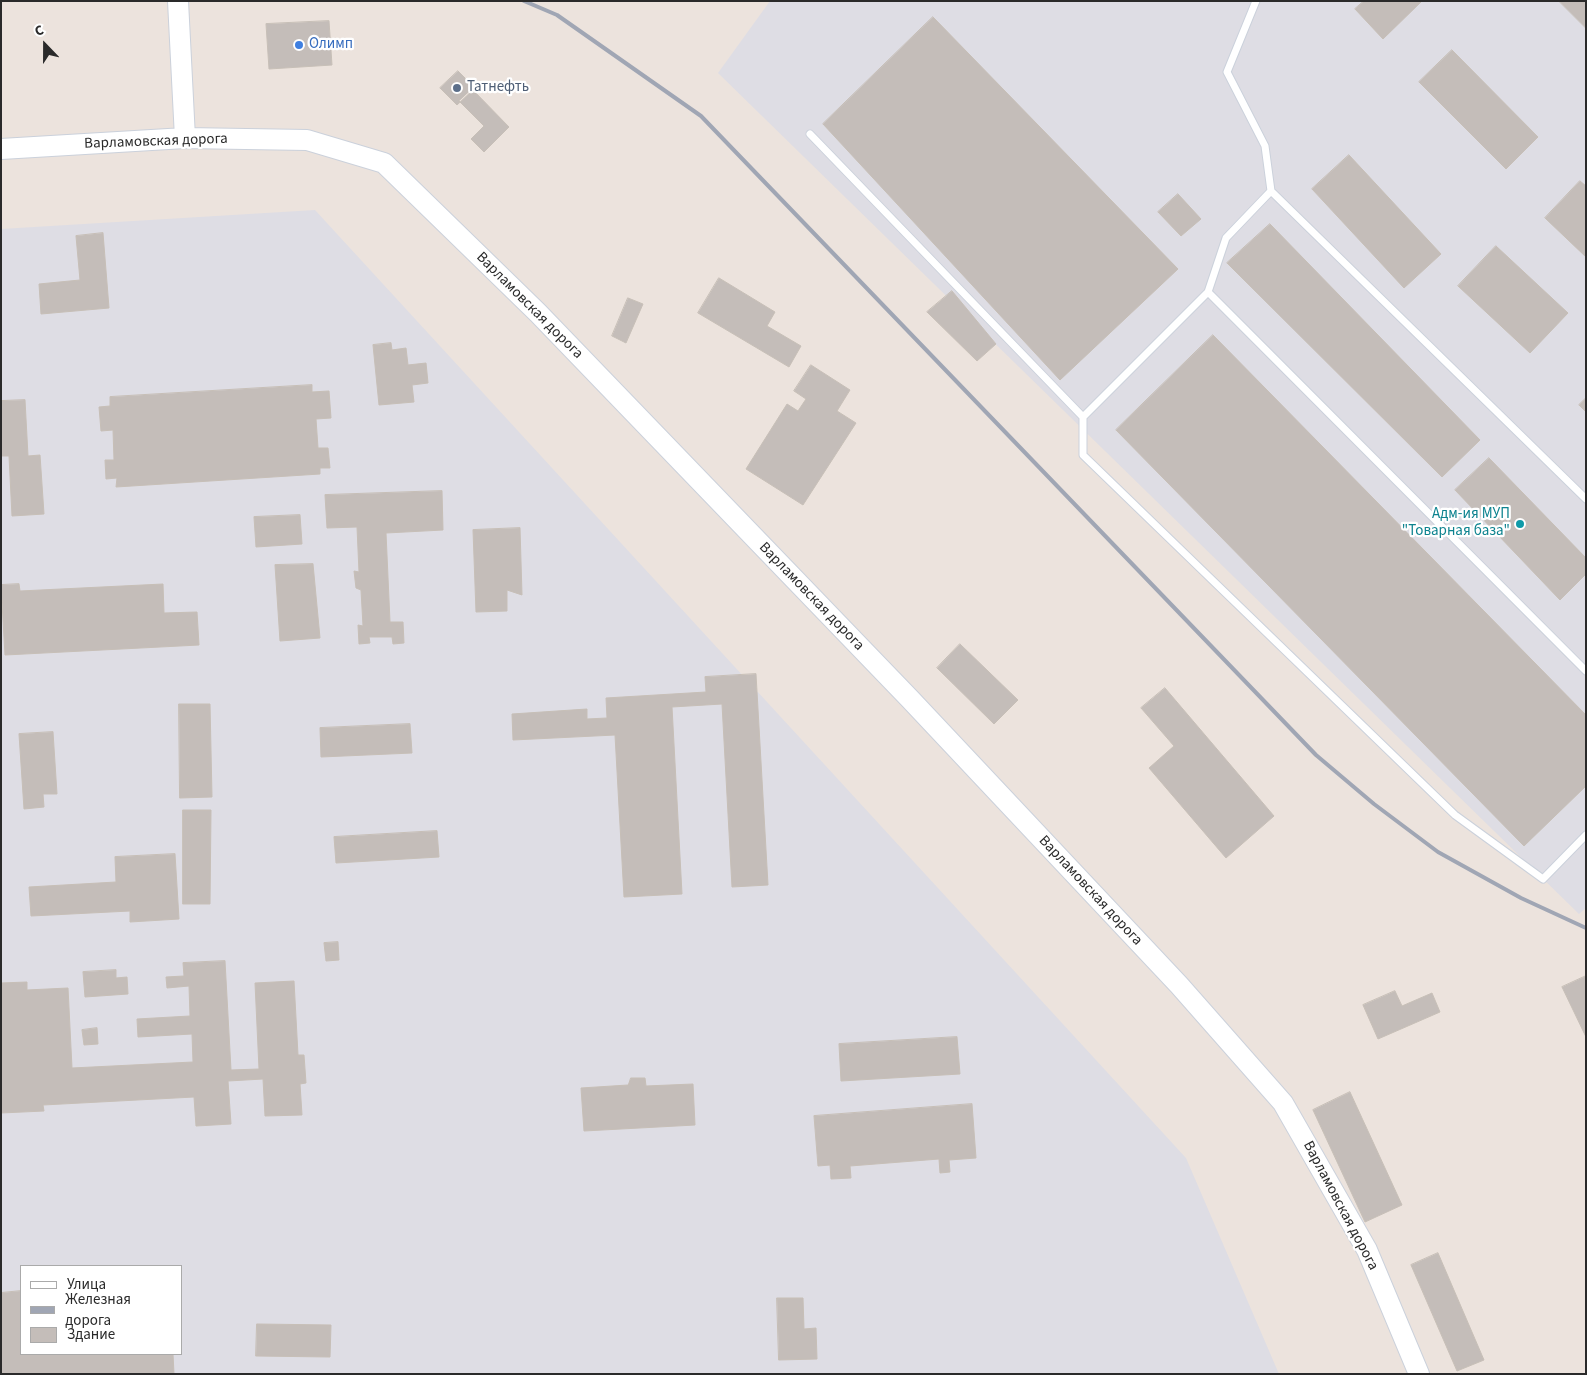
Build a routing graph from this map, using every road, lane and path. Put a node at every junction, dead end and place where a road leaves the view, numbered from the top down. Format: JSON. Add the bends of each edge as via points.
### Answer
{"nodes":[{"id":1,"x":178,"y":1,"type":"edge"},
{"id":2,"x":1256,"y":1,"type":"edge"},
{"id":3,"x":810,"y":134,"type":"dead end"},
{"id":4,"x":185,"y":138,"type":"junction"},
{"id":5,"x":1,"y":149,"type":"edge"},
{"id":6,"x":1271,"y":190,"type":"junction"},
{"id":7,"x":1208,"y":292,"type":"junction"},
{"id":8,"x":1083,"y":417,"type":"junction"},
{"id":9,"x":1586,"y":499,"type":"edge"},
{"id":10,"x":1586,"y":671,"type":"edge"},
{"id":11,"x":1586,"y":835,"type":"edge"},
{"id":12,"x":1419,"y":1374,"type":"edge"}],
"edges":[{"from":1,"to":4,"type":"street"},
{"from":2,"to":6,"type":"lane","via":[[1227,72],[1264,146]]},
{"from":3,"to":8,"type":"lane"},
{"from":4,"to":5,"type":"street","name":"Варламовская дорога"},
{"from":4,"to":12,"type":"street","name":"Варламовская дорога","via":[[307,140],[384,163],[538,314],[910,699],[1179,985],[1283,1103],[1367,1250]]},
{"from":6,"to":7,"type":"lane","via":[[1226,238]]},
{"from":6,"to":9,"type":"lane"},
{"from":7,"to":8,"type":"lane"},
{"from":7,"to":10,"type":"lane"},
{"from":8,"to":11,"type":"lane","via":[[1083,455],[1455,815],[1543,879]]}]}
